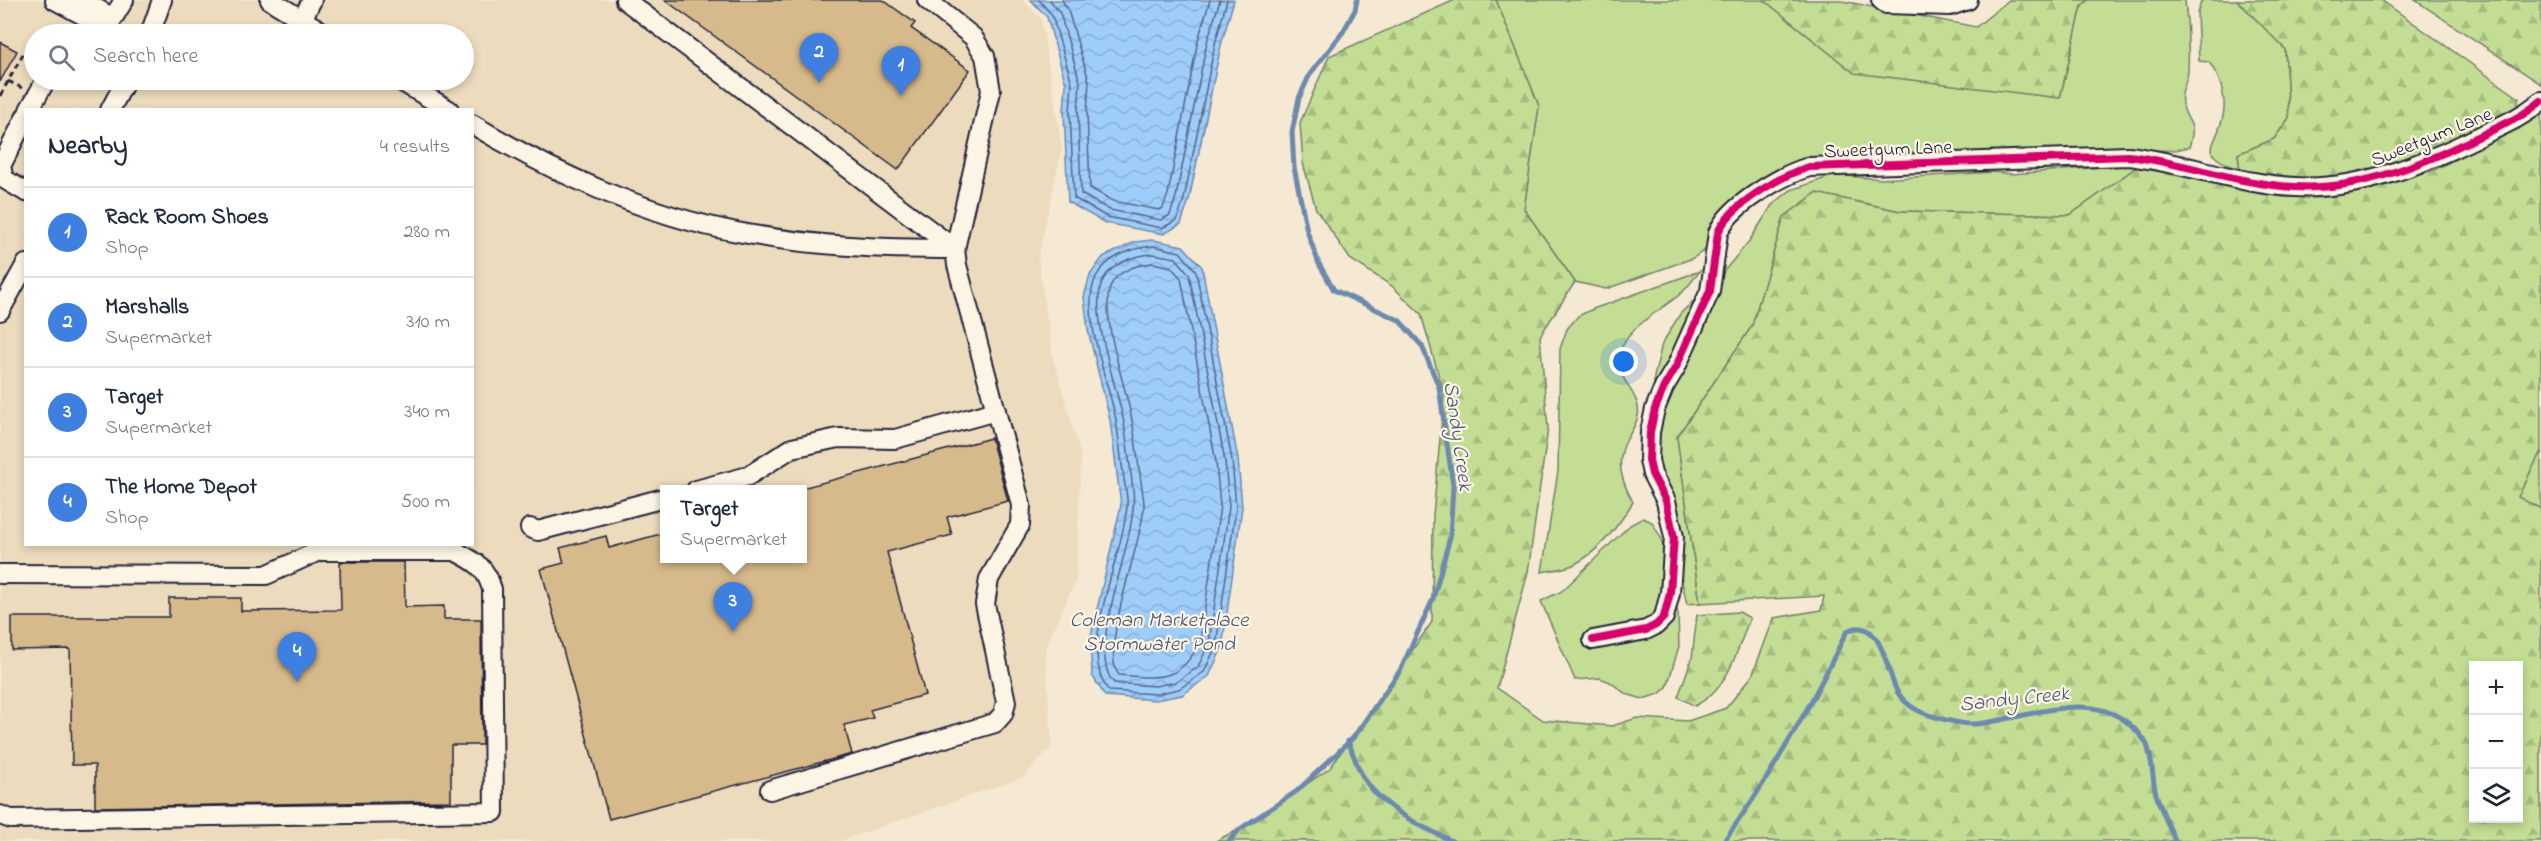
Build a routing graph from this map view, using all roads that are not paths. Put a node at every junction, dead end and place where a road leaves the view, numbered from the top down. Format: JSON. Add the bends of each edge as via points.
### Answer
{"nodes":[{"id":1,"x":55,"y":0,"type":"edge"},
{"id":2,"x":82,"y":0,"type":"edge"},
{"id":3,"x":124,"y":0,"type":"edge"},
{"id":4,"x":162,"y":0,"type":"edge"},
{"id":5,"x":270,"y":0,"type":"edge"},
{"id":6,"x":312,"y":0,"type":"edge"},
{"id":7,"x":625,"y":0,"type":"edge"},
{"id":8,"x":927,"y":0,"type":"edge"},
{"id":9,"x":1881,"y":0,"type":"edge"},
{"id":10,"x":1968,"y":0,"type":"edge"},
{"id":11,"x":113,"y":18,"type":"junction"},
{"id":12,"x":302,"y":20,"type":"junction"},
{"id":13,"x":100,"y":24,"type":"edge"},
{"id":14,"x":109,"y":24,"type":"edge"},
{"id":15,"x":154,"y":24,"type":"edge"},
{"id":16,"x":309,"y":24,"type":"edge"},
{"id":17,"x":40,"y":90,"type":"edge"},
{"id":18,"x":121,"y":90,"type":"edge"},
{"id":19,"x":416,"y":90,"type":"edge"},
{"id":20,"x":2541,"y":101,"type":"edge"},
{"id":21,"x":30,"y":108,"type":"edge"},
{"id":22,"x":111,"y":108,"type":"edge"},
{"id":23,"x":446,"y":108,"type":"edge"},
{"id":24,"x":24,"y":119,"type":"edge"},
{"id":25,"x":474,"y":125,"type":"edge"},
{"id":26,"x":4,"y":148,"type":"edge"},
{"id":27,"x":24,"y":191,"type":"edge"},
{"id":28,"x":955,"y":249,"type":"junction"},
{"id":29,"x":24,"y":267,"type":"edge"},
{"id":30,"x":2,"y":303,"type":"edge"},
{"id":31,"x":996,"y":411,"type":"junction"},
{"id":32,"x":712,"y":485,"type":"edge"},
{"id":33,"x":660,"y":499,"type":"edge"},
{"id":34,"x":530,"y":528,"type":"dead end"},
{"id":35,"x":455,"y":548,"type":"edge"},
{"id":36,"x":0,"y":574,"type":"edge"},
{"id":37,"x":1593,"y":640,"type":"dead end"},
{"id":38,"x":770,"y":790,"type":"dead end"},
{"id":39,"x":0,"y":815,"type":"edge"}],
"edges":[{"from":1,"to":13,"type":"street"},
{"from":2,"to":11,"type":"street"},
{"from":3,"to":11,"type":"street"},
{"from":4,"to":15,"type":"street"},
{"from":5,"to":12,"type":"street"},
{"from":6,"to":12,"type":"street"},
{"from":7,"to":28,"type":"street"},
{"from":8,"to":28,"type":"street","via":[[973,37],[985,56],[991,91]]},
{"from":9,"to":10,"type":"street","via":[[1886,4],[1950,6]]},
{"from":11,"to":14,"type":"street"},
{"from":12,"to":16,"type":"street"},
{"from":17,"to":21,"type":"street"},
{"from":18,"to":22,"type":"street"},
{"from":19,"to":23,"type":"street"},
{"from":20,"to":37,"type":"street","name":"Sweetgum Lane","via":[[2516,119],[2453,149],[2391,173],[2328,187],[2276,186],[2128,156],[1809,167],[1793,172],[1756,195],[1721,224],[1710,291],[1655,409],[1649,460],[1666,501],[1674,537],[1664,617],[1646,630]]},
{"from":24,"to":26,"type":"street"},
{"from":25,"to":28,"type":"street","via":[[518,152],[590,186],[735,232],[819,243]]},
{"from":26,"to":27,"type":"street","via":[[2,175]]},
{"from":28,"to":31,"type":"street"},
{"from":29,"to":30,"type":"street"},
{"from":31,"to":32,"type":"street","via":[[896,439],[838,438],[792,448],[748,476]]},
{"from":31,"to":38,"type":"street","via":[[1021,505],[1020,525],[989,579],[985,604],[1006,702],[1003,714],[995,723]]},
{"from":33,"to":34,"type":"street","via":[[538,531]]},
{"from":35,"to":36,"type":"street","via":[[319,551],[266,575]]},
{"from":35,"to":39,"type":"street","via":[[488,573],[492,589],[494,812],[11,819]]}]}
